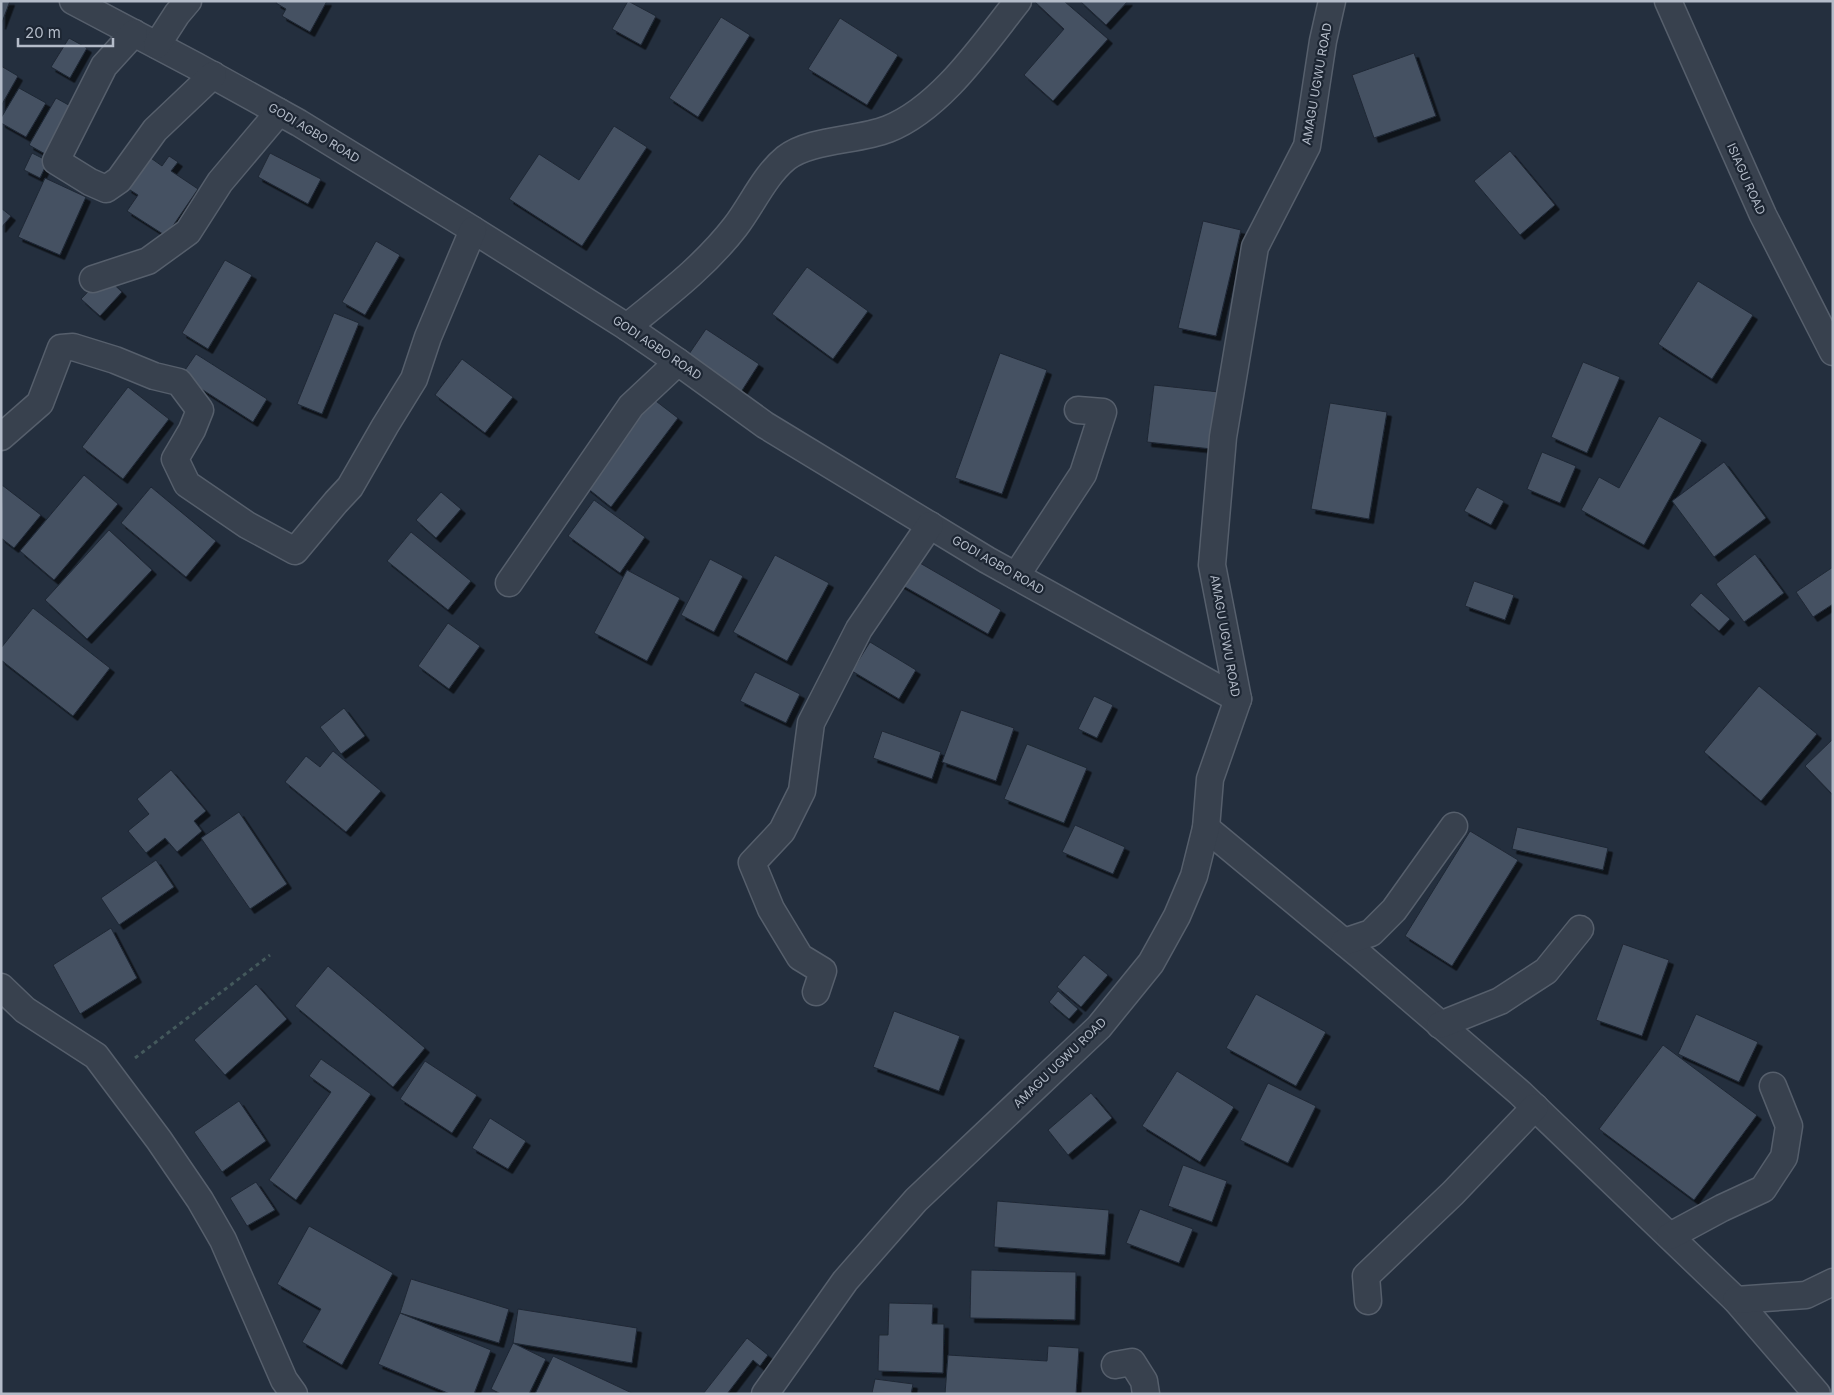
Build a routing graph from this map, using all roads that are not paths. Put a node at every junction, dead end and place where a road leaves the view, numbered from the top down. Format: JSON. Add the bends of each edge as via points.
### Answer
{"nodes":[{"id":1,"x":73,"y":1,"type":"edge"},
{"id":2,"x":188,"y":1,"type":"edge"},
{"id":3,"x":1018,"y":1,"type":"edge"},
{"id":4,"x":1332,"y":1,"type":"edge"},
{"id":5,"x":1668,"y":1,"type":"edge"},
{"id":6,"x":134,"y":34,"type":"junction"},
{"id":7,"x":157,"y":45,"type":"junction"},
{"id":8,"x":213,"y":75,"type":"junction"},
{"id":9,"x":279,"y":112,"type":"junction"},
{"id":10,"x":474,"y":230,"type":"junction"},
{"id":11,"x":93,"y":279,"type":"dead end"},
{"id":12,"x":627,"y":327,"type":"junction"},
{"id":13,"x":1833,"y":352,"type":"edge"},
{"id":14,"x":678,"y":362,"type":"junction"},
{"id":15,"x":1078,"y":410,"type":"dead end"},
{"id":16,"x":1,"y":437,"type":"edge"},
{"id":17,"x":930,"y":525,"type":"junction"},
{"id":18,"x":1016,"y":576,"type":"junction"},
{"id":19,"x":509,"y":584,"type":"dead end"},
{"id":20,"x":1238,"y":699,"type":"junction"},
{"id":21,"x":1454,"y":826,"type":"dead end"},
{"id":22,"x":1206,"y":828,"type":"junction"},
{"id":23,"x":1580,"y":930,"type":"dead end"},
{"id":24,"x":1344,"y":942,"type":"junction"},
{"id":25,"x":1,"y":988,"type":"edge"},
{"id":26,"x":816,"y":992,"type":"dead end"},
{"id":27,"x":1440,"y":1025,"type":"junction"},
{"id":28,"x":1773,"y":1086,"type":"dead end"},
{"id":29,"x":1535,"y":1107,"type":"junction"},
{"id":30,"x":1670,"y":1236,"type":"junction"},
{"id":31,"x":1833,"y":1282,"type":"edge"},
{"id":32,"x":1736,"y":1300,"type":"junction"},
{"id":33,"x":1368,"y":1301,"type":"dead end"},
{"id":34,"x":1115,"y":1365,"type":"dead end"},
{"id":35,"x":771,"y":1392,"type":"edge"},
{"id":36,"x":294,"y":1394,"type":"edge"},
{"id":37,"x":1146,"y":1394,"type":"edge"},
{"id":38,"x":1817,"y":1394,"type":"edge"}],
"edges":[{"from":1,"to":6,"type":"street","name":"GODI AGBO ROAD"},
{"from":2,"to":7,"type":"street"},
{"from":3,"to":12,"type":"street","via":[[929,105],[888,129],[800,149],[787,158],[763,184],[735,227],[700,268]]},
{"from":4,"to":20,"type":"street","name":"AMAGU UGWU ROAD","via":[[1307,146],[1255,247],[1223,437],[1212,565]]},
{"from":5,"to":13,"type":"street","name":"ISIAGU ROAD","via":[[1763,215]]},
{"from":6,"to":7,"type":"street","name":"GODI AGBO ROAD"},
{"from":6,"to":8,"type":"street","via":[[104,66],[56,161],[90,182],[106,188],[119,180],[155,130]]},
{"from":7,"to":8,"type":"street","name":"GODI AGBO ROAD"},
{"from":8,"to":9,"type":"street","name":"GODI AGBO ROAD"},
{"from":9,"to":10,"type":"street","name":"GODI AGBO ROAD"},
{"from":9,"to":11,"type":"street","via":[[220,182],[188,232],[148,261]]},
{"from":10,"to":12,"type":"street","name":"GODI AGBO ROAD"},
{"from":10,"to":16,"type":"street","via":[[428,337],[414,379],[350,487],[295,552],[247,525],[188,484],[175,459],[200,410],[179,382],[72,347],[61,348],[40,403]]},
{"from":12,"to":14,"type":"street","name":"GODI AGBO ROAD"},
{"from":14,"to":17,"type":"street","name":"GODI AGBO ROAD","via":[[765,425]]},
{"from":14,"to":19,"type":"street","via":[[631,406]]},
{"from":15,"to":18,"type":"street","via":[[1102,412],[1083,474]]},
{"from":17,"to":18,"type":"street","name":"GODI AGBO ROAD"},
{"from":17,"to":26,"type":"street","via":[[859,629],[811,723],[802,791],[782,831],[752,862],[771,909],[800,956],[823,971]]},
{"from":18,"to":20,"type":"street","name":"GODI AGBO ROAD"},
{"from":20,"to":22,"type":"street","name":"AMAGU UGWU ROAD","via":[[1210,780]]},
{"from":21,"to":24,"type":"street","via":[[1394,910],[1371,933]]},
{"from":22,"to":24,"type":"street"},
{"from":22,"to":35,"type":"street","name":"AMAGU UGWU ROAD","via":[[1194,876],[1151,963],[1099,1027],[916,1200],[845,1281]]},
{"from":23,"to":27,"type":"street","via":[[1546,970],[1531,981],[1500,1001]]},
{"from":24,"to":27,"type":"street"},
{"from":25,"to":36,"type":"street","via":[[25,1010],[96,1056],[158,1140],[223,1240],[284,1380]]},
{"from":27,"to":29,"type":"street"},
{"from":28,"to":30,"type":"street","via":[[1789,1126],[1784,1157],[1762,1189]]},
{"from":29,"to":30,"type":"street"},
{"from":29,"to":33,"type":"street","via":[[1454,1193],[1366,1276]]},
{"from":30,"to":32,"type":"street"},
{"from":31,"to":32,"type":"street","via":[[1806,1296]]},
{"from":32,"to":38,"type":"street"},
{"from":34,"to":37,"type":"street","via":[[1132,1362],[1144,1381]]}]}
